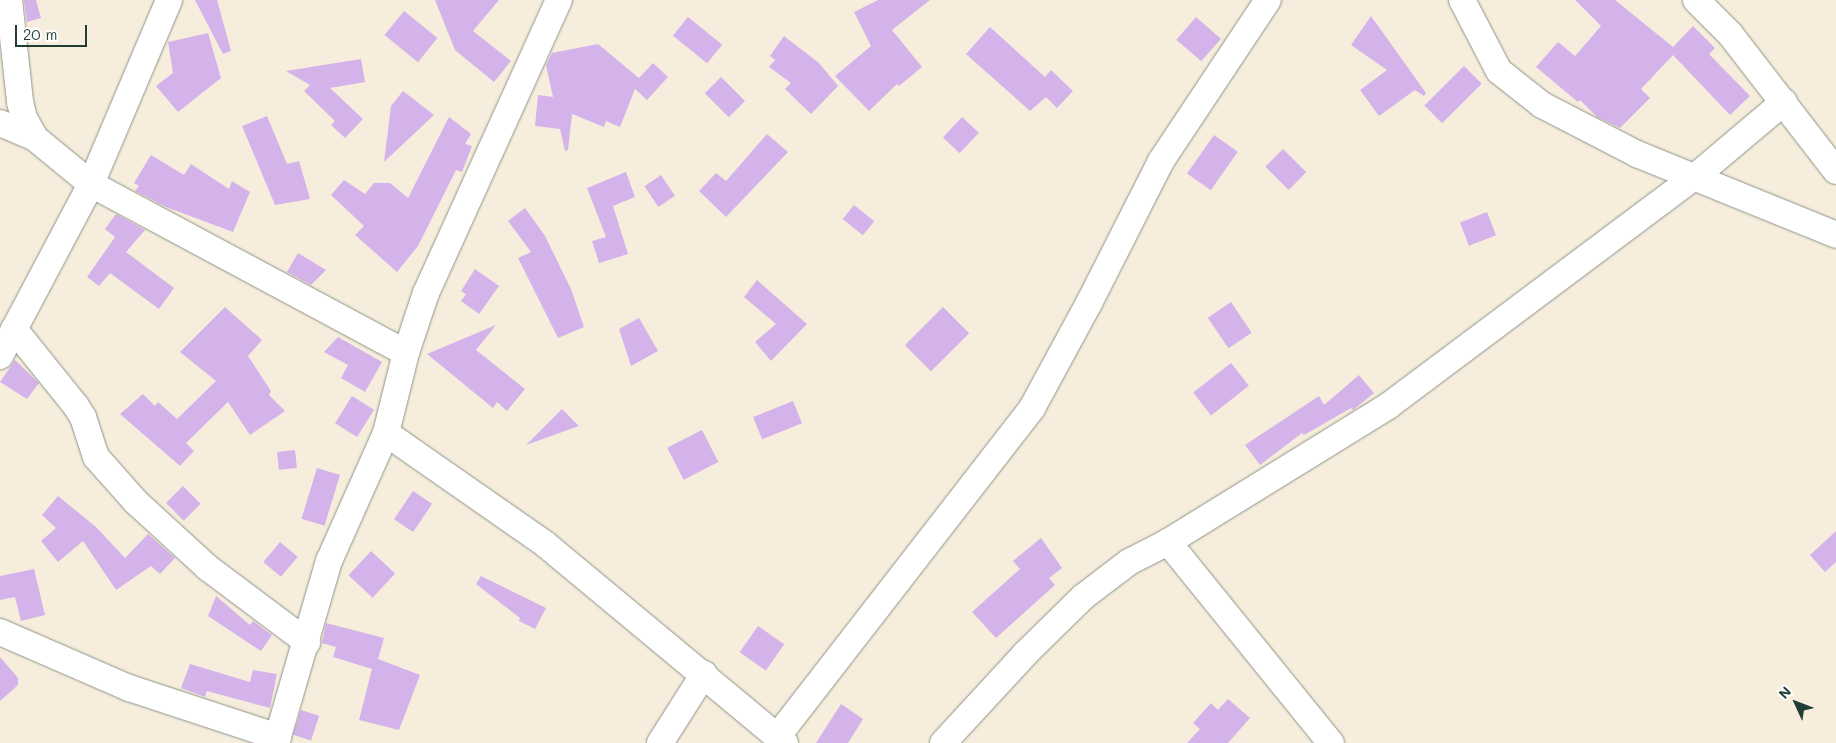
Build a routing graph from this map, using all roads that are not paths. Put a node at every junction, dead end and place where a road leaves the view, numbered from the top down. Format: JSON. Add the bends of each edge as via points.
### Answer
{"nodes":[{"id":1,"x":9,"y":0,"type":"edge"},
{"id":2,"x":169,"y":0,"type":"edge"},
{"id":3,"x":559,"y":0,"type":"edge"},
{"id":4,"x":1268,"y":0,"type":"edge"},
{"id":5,"x":1462,"y":0,"type":"edge"},
{"id":6,"x":1696,"y":0,"type":"edge"},
{"id":7,"x":1784,"y":102,"type":"junction"},
{"id":8,"x":0,"y":123,"type":"edge"},
{"id":9,"x":35,"y":138,"type":"junction"},
{"id":10,"x":1836,"y":171,"type":"edge"},
{"id":11,"x":1696,"y":176,"type":"junction"},
{"id":12,"x":91,"y":184,"type":"junction"},
{"id":13,"x":1836,"y":235,"type":"edge"},
{"id":14,"x":14,"y":329,"type":"junction"},
{"id":15,"x":406,"y":353,"type":"junction"},
{"id":16,"x":0,"y":356,"type":"edge"},
{"id":17,"x":386,"y":433,"type":"junction"},
{"id":18,"x":1168,"y":542,"type":"junction"},
{"id":19,"x":0,"y":632,"type":"edge"},
{"id":20,"x":307,"y":642,"type":"junction"},
{"id":21,"x":704,"y":674,"type":"junction"},
{"id":22,"x":277,"y":740,"type":"edge"},
{"id":23,"x":781,"y":740,"type":"edge"},
{"id":24,"x":660,"y":743,"type":"edge"},
{"id":25,"x":943,"y":743,"type":"edge"},
{"id":26,"x":1331,"y":743,"type":"edge"}],
"edges":[{"from":1,"to":9,"type":"street","via":[[20,102]]},
{"from":2,"to":12,"type":"street"},
{"from":3,"to":15,"type":"street","via":[[446,244]]},
{"from":4,"to":23,"type":"street","via":[[1161,161],[1090,303],[1032,408]]},
{"from":5,"to":11,"type":"street","via":[[1499,71],[1542,105],[1636,154]]},
{"from":6,"to":7,"type":"street","via":[[1730,34]]},
{"from":7,"to":10,"type":"street"},
{"from":7,"to":11,"type":"street"},
{"from":8,"to":9,"type":"street"},
{"from":9,"to":12,"type":"street"},
{"from":11,"to":13,"type":"street"},
{"from":11,"to":18,"type":"street","via":[[1388,406]]},
{"from":12,"to":14,"type":"street"},
{"from":12,"to":15,"type":"street"},
{"from":14,"to":16,"type":"street"},
{"from":14,"to":20,"type":"street","via":[[76,406],[96,457],[136,502],[208,568]]},
{"from":15,"to":17,"type":"street"},
{"from":17,"to":20,"type":"street","via":[[340,530],[314,608]]},
{"from":17,"to":21,"type":"street","via":[[545,544]]},
{"from":18,"to":25,"type":"street","via":[[1129,562],[1083,598],[1025,654]]},
{"from":18,"to":26,"type":"street"},
{"from":19,"to":22,"type":"street","via":[[129,688]]},
{"from":20,"to":22,"type":"street"},
{"from":21,"to":23,"type":"street","via":[[734,704]]},
{"from":21,"to":24,"type":"street"}]}
